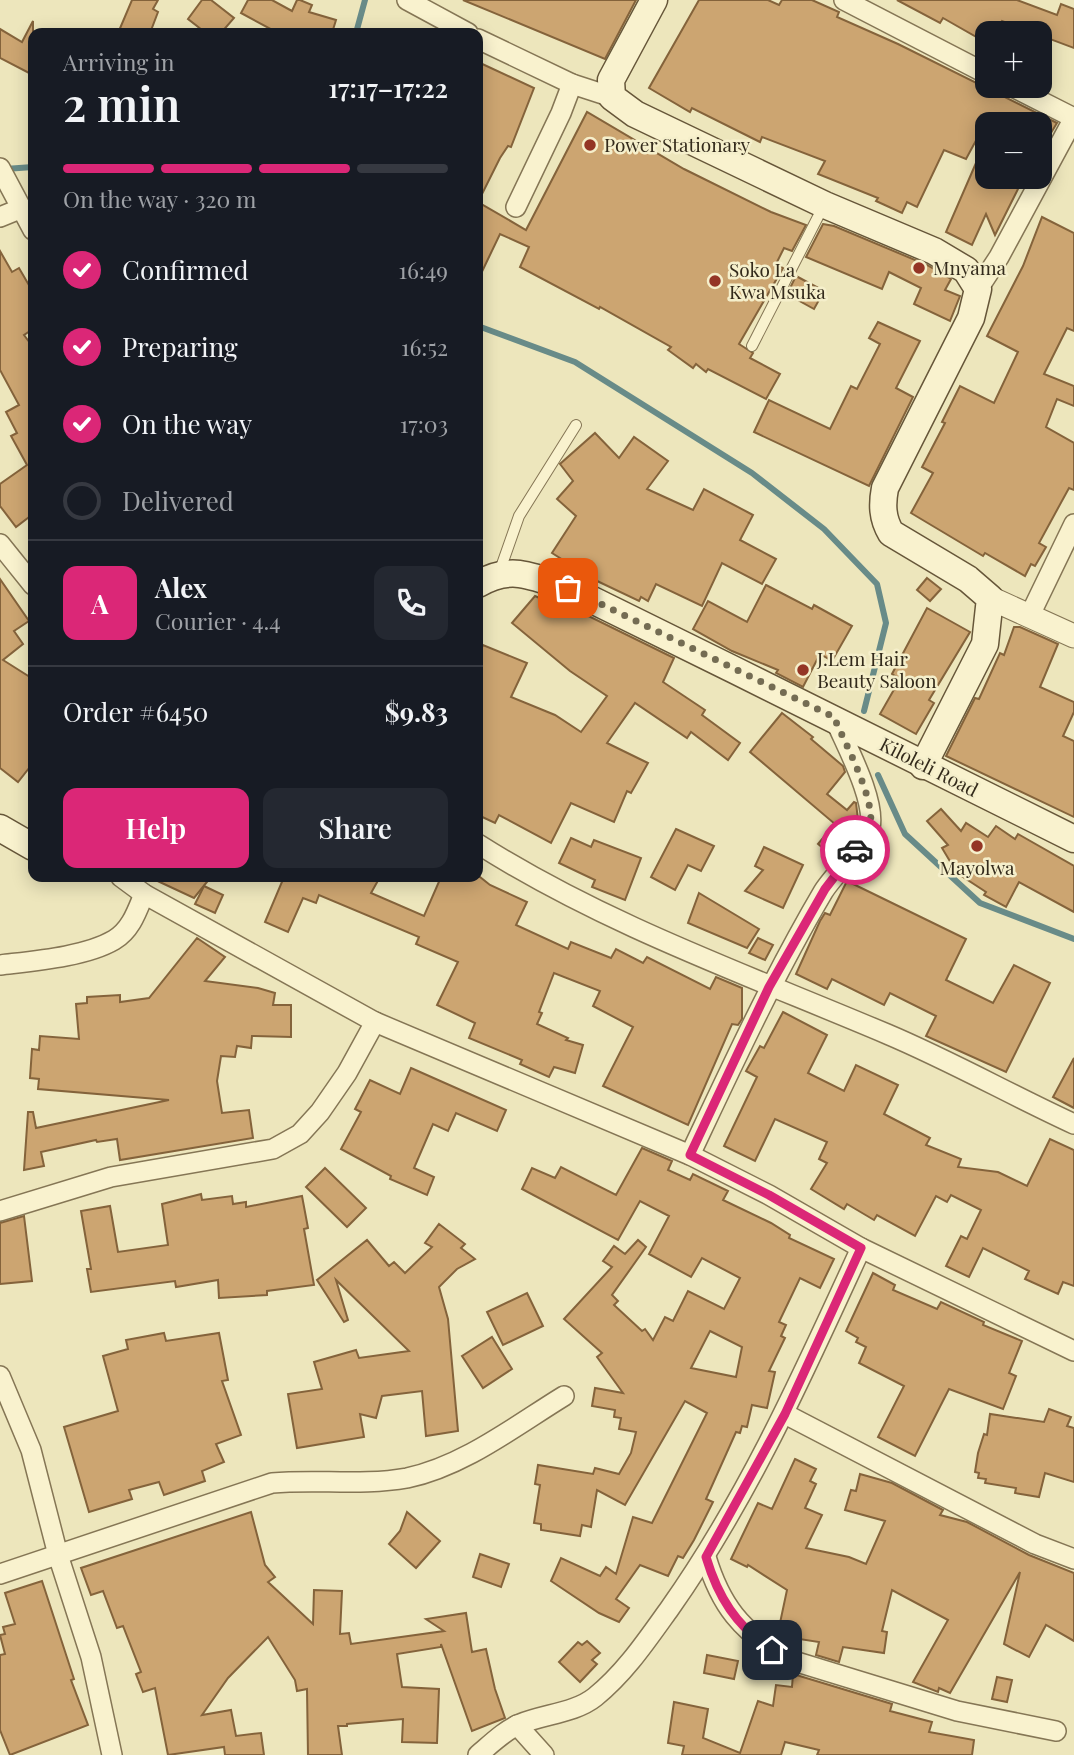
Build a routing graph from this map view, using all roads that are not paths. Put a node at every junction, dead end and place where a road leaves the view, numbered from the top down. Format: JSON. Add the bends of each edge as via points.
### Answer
{"nodes":[{"id":1,"x":407,"y":0,"type":"edge"},
{"id":2,"x":654,"y":0,"type":"edge"},
{"id":3,"x":844,"y":0,"type":"edge"},
{"id":4,"x":459,"y":28,"type":"edge"},
{"id":5,"x":483,"y":40,"type":"edge"},
{"id":6,"x":975,"y":68,"type":"edge"},
{"id":7,"x":572,"y":84,"type":"junction"},
{"id":8,"x":612,"y":97,"type":"junction"},
{"id":9,"x":1035,"y":98,"type":"edge"},
{"id":10,"x":1074,"y":118,"type":"edge"},
{"id":11,"x":0,"y":168,"type":"edge"},
{"id":12,"x":825,"y":205,"type":"junction"},
{"id":13,"x":516,"y":207,"type":"dead end"},
{"id":14,"x":22,"y":208,"type":"junction"},
{"id":15,"x":0,"y":217,"type":"edge"},
{"id":16,"x":28,"y":219,"type":"edge"},
{"id":17,"x":978,"y":289,"type":"junction"},
{"id":18,"x":752,"y":346,"type":"dead end"},
{"id":19,"x":576,"y":425,"type":"dead end"},
{"id":20,"x":1074,"y":524,"type":"edge"},
{"id":21,"x":0,"y":544,"type":"edge"},
{"id":22,"x":28,"y":579,"type":"edge"},
{"id":23,"x":488,"y":579,"type":"edge"},
{"id":24,"x":990,"y":598,"type":"junction"},
{"id":25,"x":1030,"y":615,"type":"junction"},
{"id":26,"x":1074,"y":636,"type":"edge"},
{"id":27,"x":834,"y":717,"type":"junction"},
{"id":28,"x":923,"y":766,"type":"junction"},
{"id":29,"x":0,"y":828,"type":"edge"},
{"id":30,"x":1074,"y":839,"type":"edge"},
{"id":31,"x":28,"y":844,"type":"edge"},
{"id":32,"x":483,"y":847,"type":"edge"},
{"id":33,"x":128,"y":882,"type":"edge"},
{"id":34,"x":144,"y":894,"type":"junction"},
{"id":35,"x":0,"y":965,"type":"edge"},
{"id":36,"x":769,"y":987,"type":"junction"},
{"id":37,"x":375,"y":1022,"type":"junction"},
{"id":38,"x":1074,"y":1124,"type":"edge"},
{"id":39,"x":690,"y":1155,"type":"junction"},
{"id":40,"x":0,"y":1211,"type":"edge"},
{"id":41,"x":861,"y":1248,"type":"junction"},
{"id":42,"x":1074,"y":1351,"type":"edge"},
{"id":43,"x":0,"y":1376,"type":"edge"},
{"id":44,"x":564,"y":1396,"type":"dead end"},
{"id":45,"x":785,"y":1414,"type":"junction"},
{"id":46,"x":58,"y":1555,"type":"junction"},
{"id":47,"x":706,"y":1557,"type":"junction"},
{"id":48,"x":1074,"y":1559,"type":"edge"},
{"id":49,"x":0,"y":1574,"type":"edge"},
{"id":50,"x":517,"y":1725,"type":"junction"},
{"id":51,"x":1056,"y":1731,"type":"dead end"},
{"id":52,"x":112,"y":1755,"type":"edge"},
{"id":53,"x":478,"y":1755,"type":"edge"},
{"id":54,"x":544,"y":1755,"type":"edge"}],
"edges":[{"from":1,"to":4,"type":"street"},
{"from":2,"to":8,"type":"main road","via":[[611,80]]},
{"from":3,"to":6,"type":"street"},
{"from":5,"to":7,"type":"street"},
{"from":7,"to":8,"type":"street"},
{"from":7,"to":13,"type":"street"},
{"from":8,"to":12,"type":"main road","via":[[635,114]]},
{"from":9,"to":10,"type":"street"},
{"from":10,"to":17,"type":"street"},
{"from":11,"to":14,"type":"street"},
{"from":12,"to":17,"type":"main road","via":[[934,251],[966,270]]},
{"from":12,"to":18,"type":"lane"},
{"from":14,"to":15,"type":"street"},
{"from":14,"to":16,"type":"street"},
{"from":17,"to":24,"type":"main road","via":[[971,318],[885,488],[883,513],[891,533],[968,579]]},
{"from":19,"to":23,"type":"lane","via":[[519,516]]},
{"from":20,"to":25,"type":"street"},
{"from":21,"to":22,"type":"street"},
{"from":23,"to":27,"type":"main road","name":"Kiloleli Road","via":[[527,575],[568,588]]},
{"from":24,"to":25,"type":"street"},
{"from":24,"to":28,"type":"main road","via":[[985,644]]},
{"from":25,"to":26,"type":"street"},
{"from":27,"to":28,"type":"main road","name":"Kiloleli Road"},
{"from":27,"to":36,"type":"street","via":[[863,787],[871,815],[870,831],[825,889]]},
{"from":28,"to":30,"type":"main road","name":"Kiloleli Road"},
{"from":29,"to":31,"type":"main road"},
{"from":32,"to":36,"type":"street","via":[[634,930]]},
{"from":33,"to":34,"type":"street"},
{"from":34,"to":35,"type":"street","via":[[132,922],[114,940],[46,959]]},
{"from":34,"to":37,"type":"street"},
{"from":36,"to":38,"type":"street","via":[[936,1055]]},
{"from":36,"to":39,"type":"street"},
{"from":37,"to":39,"type":"street"},
{"from":37,"to":40,"type":"street","via":[[320,1112],[300,1135],[273,1149],[111,1177]]},
{"from":39,"to":41,"type":"street"},
{"from":41,"to":42,"type":"street"},
{"from":41,"to":45,"type":"street"},
{"from":43,"to":46,"type":"street","via":[[31,1450]]},
{"from":44,"to":46,"type":"street","via":[[471,1453],[429,1472],[374,1482],[272,1483]]},
{"from":45,"to":47,"type":"street"},
{"from":45,"to":48,"type":"street","via":[[1022,1538]]},
{"from":46,"to":49,"type":"street"},
{"from":46,"to":52,"type":"street","via":[[91,1657]]},
{"from":47,"to":50,"type":"street","via":[[621,1674],[572,1709]]},
{"from":47,"to":51,"type":"street","via":[[726,1607],[784,1658],[957,1711]]},
{"from":50,"to":53,"type":"street"},
{"from":50,"to":54,"type":"street"}]}
